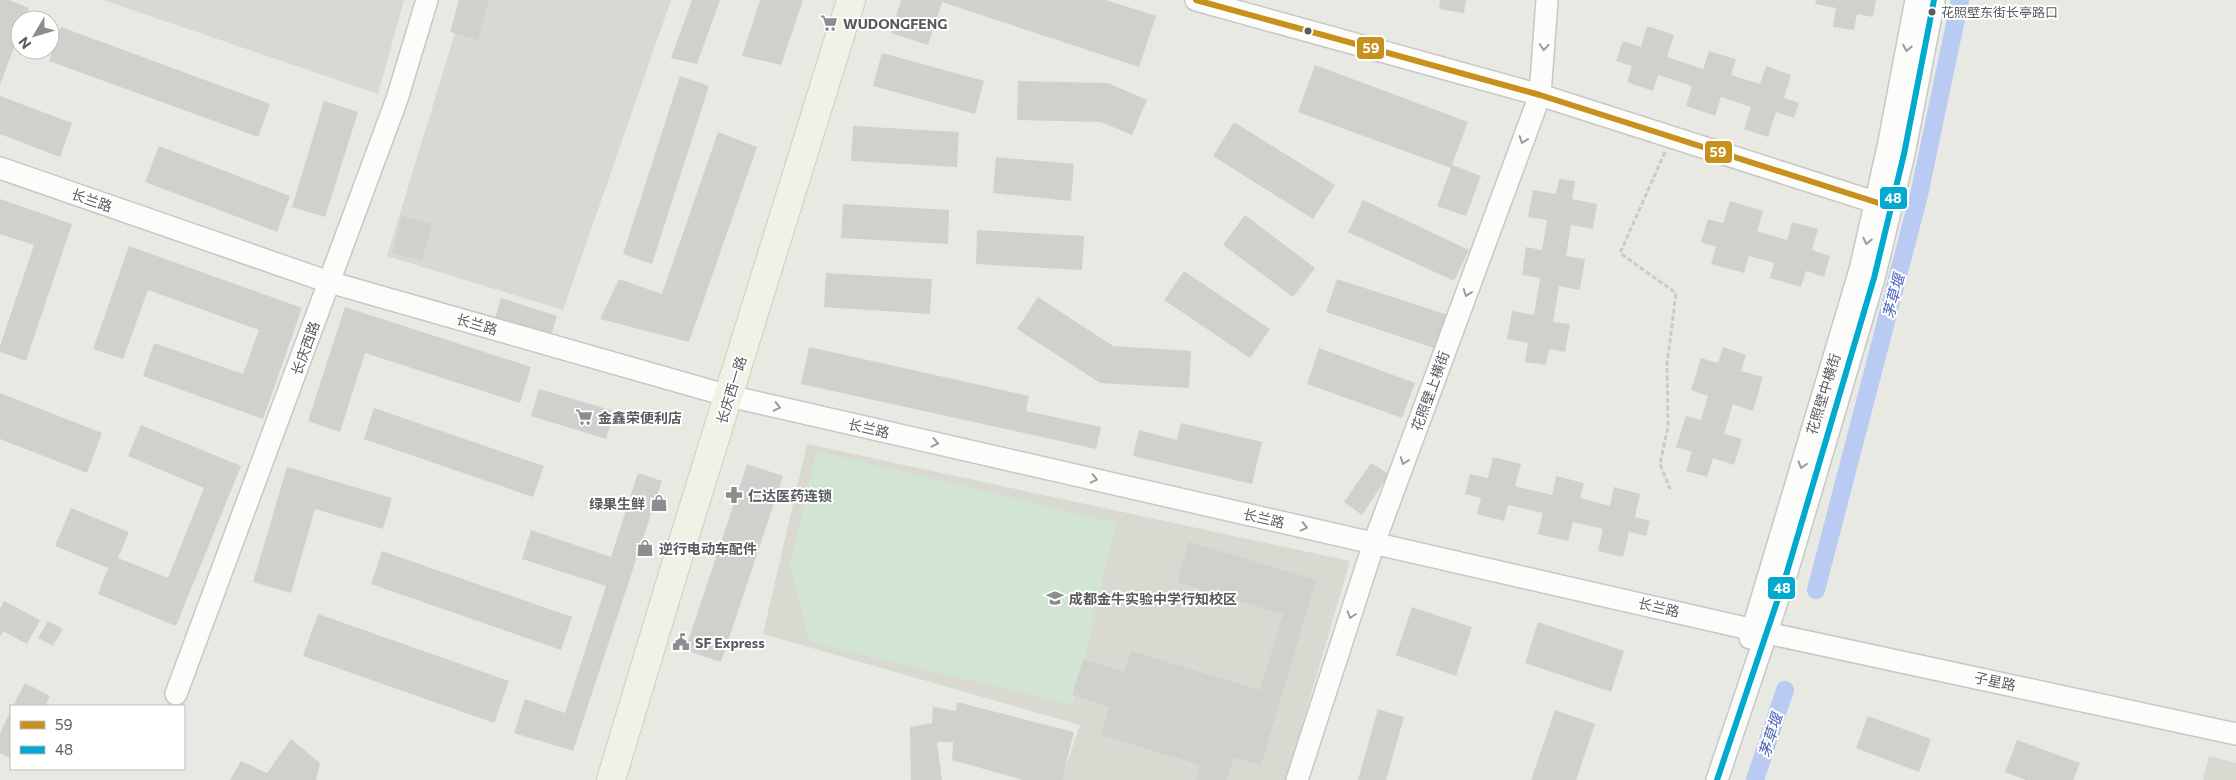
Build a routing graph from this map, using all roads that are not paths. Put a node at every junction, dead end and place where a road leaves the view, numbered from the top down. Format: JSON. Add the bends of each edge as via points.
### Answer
{"nodes":[{"id":1,"x":427,"y":0,"type":"edge"},
{"id":2,"x":852,"y":0,"type":"edge"},
{"id":3,"x":1196,"y":0,"type":"edge"},
{"id":4,"x":1548,"y":0,"type":"edge"},
{"id":5,"x":1916,"y":0,"type":"edge"},
{"id":6,"x":1934,"y":0,"type":"edge"},
{"id":7,"x":1540,"y":95,"type":"junction"},
{"id":8,"x":0,"y":168,"type":"edge"},
{"id":9,"x":1884,"y":205,"type":"junction"},
{"id":10,"x":329,"y":282,"type":"junction"},
{"id":11,"x":730,"y":396,"type":"junction"},
{"id":12,"x":1374,"y":543,"type":"junction"},
{"id":13,"x":1760,"y":631,"type":"junction"},
{"id":14,"x":176,"y":694,"type":"dead end"},
{"id":15,"x":2236,"y":734,"type":"edge"},
{"id":16,"x":615,"y":779,"type":"edge"},
{"id":17,"x":1297,"y":780,"type":"edge"},
{"id":18,"x":1703,"y":780,"type":"edge"},
{"id":19,"x":1717,"y":780,"type":"edge"}],
"edges":[{"from":1,"to":10,"type":"street","name":"长庆西路","via":[[397,100]]},
{"from":2,"to":11,"type":"main road","name":"长庆西一路"},
{"from":3,"to":7,"type":"street"},
{"from":4,"to":7,"type":"street","name":"花照壁上横街","one_way":true},
{"from":5,"to":9,"type":"street","name":"花照壁中横街","one_way":true},
{"from":6,"to":9,"type":"street","name":"花照壁中横街","via":[[1904,154]]},
{"from":7,"to":9,"type":"street"},
{"from":7,"to":12,"type":"street","name":"花照壁上横街","one_way":true},
{"from":8,"to":10,"type":"street","name":"长兰路"},
{"from":9,"to":13,"type":"street","name":"花照壁中横街","via":[[1860,270]]},
{"from":10,"to":11,"type":"street","name":"长兰路"},
{"from":10,"to":14,"type":"street","name":"长庆西路"},
{"from":11,"to":12,"type":"street","name":"长兰路","one_way":true},
{"from":11,"to":16,"type":"main road","name":"长庆西一路","via":[[673,574]]},
{"from":12,"to":13,"type":"street","name":"长兰路"},
{"from":12,"to":17,"type":"street","name":"花照壁上横街","one_way":true},
{"from":13,"to":15,"type":"street","name":"子星路"},
{"from":13,"to":18,"type":"street","name":"花照壁中横街"},
{"from":13,"to":19,"type":"street","name":"花照壁中横街"}]}
